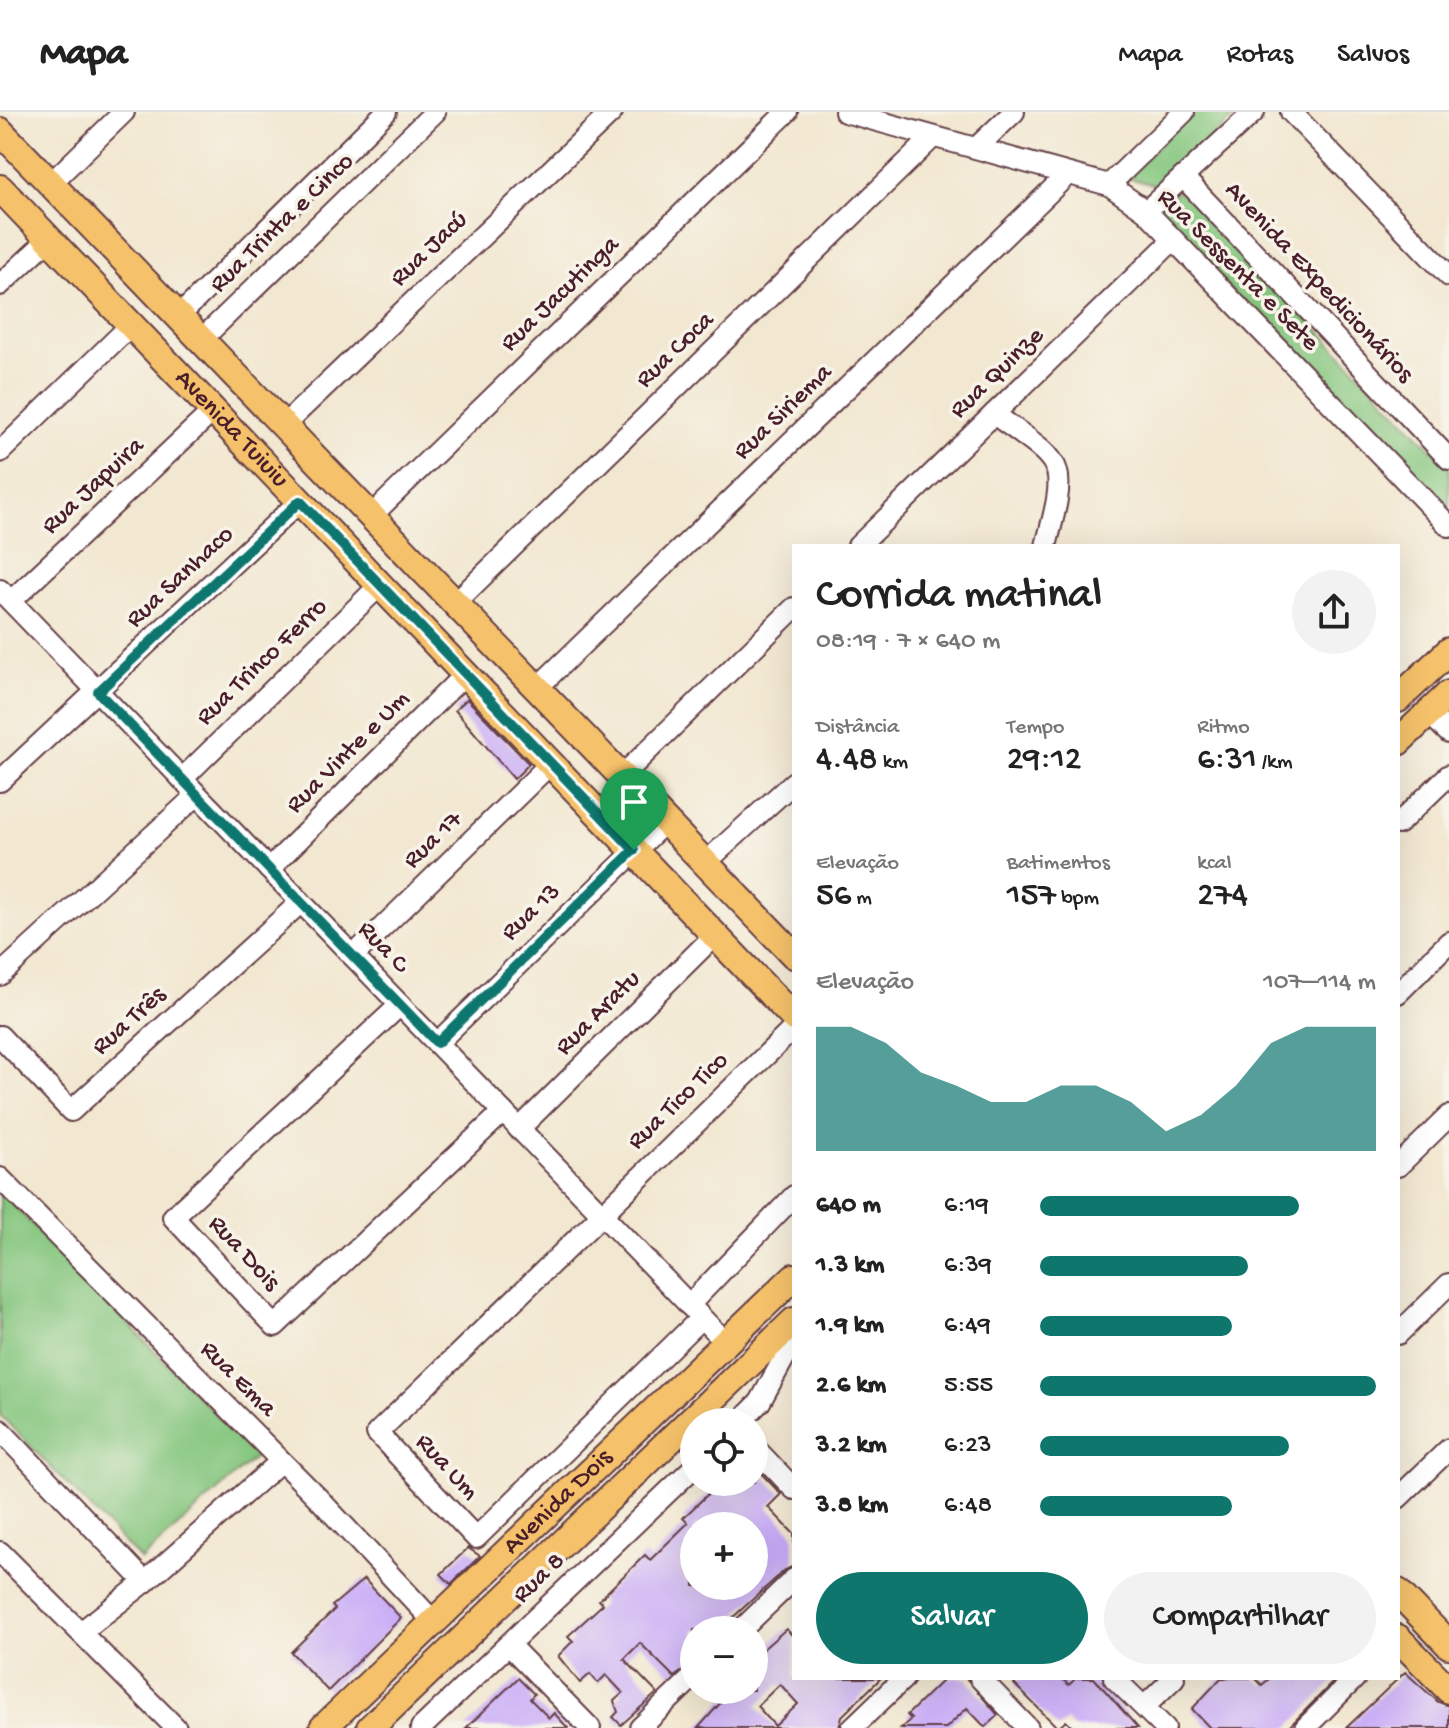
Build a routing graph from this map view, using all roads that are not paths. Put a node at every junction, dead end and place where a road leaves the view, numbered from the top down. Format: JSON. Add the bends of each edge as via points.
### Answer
{"nodes":[{"id":1,"x":124,"y":112,"type":"edge"},
{"id":2,"x":386,"y":112,"type":"edge"},
{"id":3,"x":435,"y":112,"type":"edge"},
{"id":4,"x":612,"y":112,"type":"edge"},
{"id":5,"x":787,"y":112,"type":"edge"},
{"id":6,"x":845,"y":112,"type":"edge"},
{"id":7,"x":1014,"y":112,"type":"edge"},
{"id":8,"x":1184,"y":112,"type":"edge"},
{"id":9,"x":1254,"y":112,"type":"edge"},
{"id":10,"x":1291,"y":112,"type":"edge"},
{"id":11,"x":0,"y":131,"type":"edge"},
{"id":12,"x":933,"y":137,"type":"junction"},
{"id":13,"x":977,"y":147,"type":"junction"},
{"id":14,"x":10,"y":158,"type":"edge"},
{"id":15,"x":1067,"y":175,"type":"junction"},
{"id":16,"x":1183,"y":177,"type":"junction"},
{"id":17,"x":51,"y":183,"type":"junction"},
{"id":18,"x":1109,"y":185,"type":"junction"},
{"id":19,"x":0,"y":188,"type":"edge"},
{"id":20,"x":1146,"y":211,"type":"junction"},
{"id":21,"x":49,"y":239,"type":"junction"},
{"id":22,"x":1173,"y":240,"type":"junction"},
{"id":23,"x":1449,"y":276,"type":"edge"},
{"id":24,"x":0,"y":285,"type":"edge"},
{"id":25,"x":179,"y":316,"type":"junction"},
{"id":26,"x":131,"y":325,"type":"junction"},
{"id":27,"x":201,"y":340,"type":"junction"},
{"id":28,"x":213,"y":411,"type":"junction"},
{"id":29,"x":994,"y":414,"type":"junction"},
{"id":30,"x":284,"y":425,"type":"junction"},
{"id":31,"x":0,"y":452,"type":"edge"},
{"id":32,"x":1449,"y":459,"type":"edge"},
{"id":33,"x":300,"y":501,"type":"junction"},
{"id":34,"x":371,"y":516,"type":"junction"},
{"id":35,"x":1449,"y":526,"type":"edge"},
{"id":36,"x":860,"y":544,"type":"edge"},
{"id":37,"x":1047,"y":544,"type":"edge"},
{"id":38,"x":380,"y":585,"type":"junction"},
{"id":39,"x":6,"y":596,"type":"edge"},
{"id":40,"x":455,"y":603,"type":"junction"},
{"id":41,"x":790,"y":621,"type":"edge"},
{"id":42,"x":1449,"y":651,"type":"edge"},
{"id":43,"x":465,"y":674,"type":"junction"},
{"id":44,"x":537,"y":688,"type":"junction"},
{"id":45,"x":98,"y":692,"type":"junction"},
{"id":46,"x":1449,"y":694,"type":"edge"},
{"id":47,"x":1400,"y":697,"type":"edge"},
{"id":48,"x":1429,"y":713,"type":"junction"},
{"id":49,"x":1449,"y":733,"type":"edge"},
{"id":50,"x":1400,"y":740,"type":"edge"},
{"id":51,"x":551,"y":763,"type":"junction"},
{"id":52,"x":1449,"y":775,"type":"edge"},
{"id":53,"x":622,"y":776,"type":"junction"},
{"id":54,"x":182,"y":779,"type":"junction"},
{"id":55,"x":0,"y":781,"type":"edge"},
{"id":56,"x":792,"y":784,"type":"edge"},
{"id":57,"x":197,"y":795,"type":"junction"},
{"id":58,"x":665,"y":822,"type":"junction"},
{"id":59,"x":1400,"y":822,"type":"edge"},
{"id":60,"x":634,"y":850,"type":"junction"},
{"id":61,"x":705,"y":863,"type":"junction"},
{"id":62,"x":269,"y":869,"type":"junction"},
{"id":63,"x":301,"y":902,"type":"junction"},
{"id":64,"x":715,"y":935,"type":"junction"},
{"id":65,"x":1449,"y":942,"type":"edge"},
{"id":66,"x":792,"y":952,"type":"edge"},
{"id":67,"x":353,"y":956,"type":"junction"},
{"id":68,"x":0,"y":975,"type":"edge"},
{"id":69,"x":1400,"y":991,"type":"edge"},
{"id":70,"x":400,"y":1005,"type":"junction"},
{"id":71,"x":792,"y":1016,"type":"edge"},
{"id":72,"x":792,"y":1030,"type":"edge"},
{"id":73,"x":0,"y":1036,"type":"edge"},
{"id":74,"x":437,"y":1043,"type":"junction"},
{"id":75,"x":503,"y":1112,"type":"junction"},
{"id":76,"x":1449,"y":1116,"type":"edge"},
{"id":77,"x":519,"y":1129,"type":"junction"},
{"id":78,"x":1400,"y":1164,"type":"edge"},
{"id":79,"x":0,"y":1178,"type":"edge"},
{"id":80,"x":792,"y":1198,"type":"edge"},
{"id":81,"x":601,"y":1214,"type":"junction"},
{"id":82,"x":792,"y":1279,"type":"edge"},
{"id":83,"x":1449,"y":1284,"type":"edge"},
{"id":84,"x":695,"y":1312,"type":"junction"},
{"id":85,"x":1400,"y":1332,"type":"edge"},
{"id":86,"x":788,"y":1340,"type":"edge"},
{"id":87,"x":726,"y":1343,"type":"junction"},
{"id":88,"x":754,"y":1408,"type":"edge"},
{"id":89,"x":0,"y":1430,"type":"edge"},
{"id":90,"x":1449,"y":1449,"type":"edge"},
{"id":91,"x":281,"y":1461,"type":"junction"},
{"id":92,"x":768,"y":1462,"type":"edge"},
{"id":93,"x":680,"y":1480,"type":"edge"},
{"id":94,"x":792,"y":1487,"type":"edge"},
{"id":95,"x":1400,"y":1496,"type":"edge"},
{"id":96,"x":0,"y":1552,"type":"edge"},
{"id":97,"x":792,"y":1581,"type":"edge"},
{"id":98,"x":145,"y":1582,"type":"junction"},
{"id":99,"x":1400,"y":1594,"type":"edge"},
{"id":100,"x":756,"y":1616,"type":"edge"},
{"id":101,"x":434,"y":1622,"type":"junction"},
{"id":102,"x":81,"y":1632,"type":"junction"},
{"id":103,"x":1446,"y":1635,"type":"edge"},
{"id":104,"x":1400,"y":1640,"type":"edge"},
{"id":105,"x":509,"y":1645,"type":"junction"},
{"id":106,"x":439,"y":1662,"type":"junction"},
{"id":107,"x":902,"y":1680,"type":"edge"},
{"id":108,"x":982,"y":1680,"type":"edge"},
{"id":109,"x":1116,"y":1680,"type":"edge"},
{"id":110,"x":1172,"y":1680,"type":"edge"},
{"id":111,"x":1353,"y":1680,"type":"edge"},
{"id":112,"x":1446,"y":1681,"type":"edge"},
{"id":113,"x":463,"y":1686,"type":"junction"},
{"id":114,"x":680,"y":1689,"type":"edge"},
{"id":115,"x":1145,"y":1706,"type":"junction"},
{"id":116,"x":176,"y":1728,"type":"edge"},
{"id":117,"x":323,"y":1728,"type":"edge"},
{"id":118,"x":370,"y":1728,"type":"edge"},
{"id":119,"x":421,"y":1728,"type":"edge"},
{"id":120,"x":590,"y":1728,"type":"edge"},
{"id":121,"x":640,"y":1728,"type":"edge"},
{"id":122,"x":852,"y":1728,"type":"edge"},
{"id":123,"x":1028,"y":1728,"type":"edge"},
{"id":124,"x":1165,"y":1728,"type":"edge"},
{"id":125,"x":1305,"y":1728,"type":"edge"}],
"edges":[{"from":1,"to":17,"type":"street"},
{"from":2,"to":25,"type":"street"},
{"from":3,"to":27,"type":"street","name":"Rua Trinta e Cinco"},
{"from":4,"to":30,"type":"street","name":"Rua Jacú"},
{"from":5,"to":34,"type":"street","name":"Rua Jacutinga"},
{"from":6,"to":12,"type":"street","name":"Rua Sessenta e Sete"},
{"from":7,"to":13,"type":"street"},
{"from":8,"to":18,"type":"street"},
{"from":9,"to":16,"type":"street"},
{"from":10,"to":23,"type":"street"},
{"from":11,"to":14,"type":"main road","name":"Avenida Tuiuiu"},
{"from":12,"to":13,"type":"street","name":"Rua Sessenta e Sete"},
{"from":12,"to":40,"type":"street","name":"Rua Coca"},
{"from":13,"to":15,"type":"street","name":"Rua Sessenta e Sete"},
{"from":14,"to":17,"type":"main road","name":"Avenida Tuiuiu"},
{"from":15,"to":18,"type":"street","name":"Rua Sessenta e Sete"},
{"from":15,"to":44,"type":"street","name":"Rua Siriema"},
{"from":16,"to":20,"type":"street"},
{"from":16,"to":32,"type":"street","name":"Avenida Expedicionários"},
{"from":17,"to":25,"type":"main road","name":"Avenida Tuiuiu"},
{"from":18,"to":20,"type":"street","name":"Rua Sessenta e Sete"},
{"from":19,"to":21,"type":"main road","name":"Avenida Tuiuiu"},
{"from":20,"to":22,"type":"street","name":"Rua Sessenta e Sete"},
{"from":21,"to":24,"type":"street"},
{"from":21,"to":26,"type":"main road","name":"Avenida Tuiuiu"},
{"from":22,"to":29,"type":"street","name":"Rua Quinze"},
{"from":22,"to":35,"type":"street","name":"Rua Sessenta e Sete"},
{"from":25,"to":27,"type":"main road","name":"Avenida Tuiuiu"},
{"from":26,"to":28,"type":"main road","name":"Avenida Tuiuiu"},
{"from":26,"to":31,"type":"street"},
{"from":27,"to":30,"type":"main road","name":"Avenida Tuiuiu"},
{"from":28,"to":33,"type":"main road","name":"Avenida Tuiuiu"},
{"from":28,"to":39,"type":"street","name":"Rua Japuira"},
{"from":29,"to":36,"type":"street","name":"Rua Quinze"},
{"from":29,"to":37,"type":"street","via":[[1048,454],[1059,471],[1060,492]]},
{"from":30,"to":34,"type":"main road","name":"Avenida Tuiuiu"},
{"from":33,"to":38,"type":"main road","name":"Avenida Tuiuiu"},
{"from":33,"to":45,"type":"street","name":"Rua Sanhaco"},
{"from":34,"to":40,"type":"main road","name":"Avenida Tuiuiu"},
{"from":38,"to":43,"type":"main road","name":"Avenida Tuiuiu"},
{"from":38,"to":54,"type":"street","name":"Rua Trinco Ferro"},
{"from":39,"to":45,"type":"street","name":"Rua C"},
{"from":40,"to":44,"type":"main road","name":"Avenida Tuiuiu"},
{"from":41,"to":53,"type":"street"},
{"from":42,"to":47,"type":"main road"},
{"from":43,"to":51,"type":"main road","name":"Avenida Tuiuiu"},
{"from":43,"to":62,"type":"street","name":"Rua Vinte e Um"},
{"from":44,"to":53,"type":"main road","name":"Avenida Tuiuiu"},
{"from":45,"to":54,"type":"street","name":"Rua C"},
{"from":45,"to":55,"type":"street","name":"Rua Sanhaco"},
{"from":46,"to":48,"type":"main road"},
{"from":48,"to":49,"type":"street"},
{"from":48,"to":50,"type":"main road"},
{"from":51,"to":60,"type":"main road","name":"Avenida Tuiuiu"},
{"from":51,"to":67,"type":"street","name":"Rua 17"},
{"from":52,"to":59,"type":"street"},
{"from":53,"to":58,"type":"main road","name":"Avenida Tuiuiu"},
{"from":54,"to":57,"type":"street","name":"Rua C"},
{"from":56,"to":61,"type":"street"},
{"from":57,"to":62,"type":"street","name":"Rua C"},
{"from":57,"to":68,"type":"street"},
{"from":58,"to":60,"type":"street","name":"Rua 13"},
{"from":58,"to":61,"type":"main road","name":"Avenida Tuiuiu"},
{"from":60,"to":64,"type":"main road","name":"Avenida Tuiuiu"},
{"from":60,"to":74,"type":"street","name":"Rua 13"},
{"from":61,"to":66,"type":"main road","name":"Avenida Tuiuiu"},
{"from":62,"to":63,"type":"street","name":"Rua C"},
{"from":63,"to":67,"type":"street","name":"Rua C"},
{"from":63,"to":73,"type":"street","name":"Rua Três","via":[[71,1111]]},
{"from":64,"to":71,"type":"main road","name":"Avenida Tuiuiu"},
{"from":64,"to":77,"type":"street","name":"Rua Aratu"},
{"from":65,"to":69,"type":"street"},
{"from":67,"to":70,"type":"street","name":"Rua C"},
{"from":70,"to":74,"type":"street","name":"Rua C"},
{"from":70,"to":75,"type":"street","name":"Rua Dois","via":[[173,1217],[275,1326]]},
{"from":72,"to":81,"type":"street","name":"Rua Tico Tico"},
{"from":74,"to":75,"type":"street","name":"Rua C"},
{"from":75,"to":77,"type":"street","name":"Rua C"},
{"from":76,"to":78,"type":"street"},
{"from":77,"to":81,"type":"street","name":"Rua C"},
{"from":79,"to":91,"type":"street","name":"Rua Ema"},
{"from":80,"to":84,"type":"street"},
{"from":81,"to":84,"type":"street","name":"Rua C"},
{"from":81,"to":84,"type":"street","name":"Rua Um","via":[[377,1433],[476,1538]]},
{"from":82,"to":87,"type":"main road","name":"Avenida Dois"},
{"from":83,"to":85,"type":"street"},
{"from":84,"to":87,"type":"street","name":"Rua C"},
{"from":86,"to":88,"type":"street"},
{"from":86,"to":106,"type":"main road","name":"Avenida Dois"},
{"from":87,"to":101,"type":"main road","name":"Avenida Dois"},
{"from":89,"to":98,"type":"street"},
{"from":90,"to":95,"type":"street"},
{"from":91,"to":98,"type":"street"},
{"from":91,"to":101,"type":"street","name":"Rua Ema"},
{"from":92,"to":94,"type":"street"},
{"from":93,"to":105,"type":"street","name":"Rua 8"},
{"from":96,"to":102,"type":"street"},
{"from":97,"to":100,"type":"street"},
{"from":98,"to":102,"type":"street"},
{"from":99,"to":103,"type":"main road"},
{"from":101,"to":117,"type":"main road","name":"Avenida Dois"},
{"from":102,"to":116,"type":"street"},
{"from":104,"to":112,"type":"main road"},
{"from":105,"to":113,"type":"street","name":"Rua 8"},
{"from":105,"to":120,"type":"street"},
{"from":106,"to":113,"type":"street"},
{"from":106,"to":118,"type":"main road","name":"Avenida Dois"},
{"from":107,"to":122,"type":"street"},
{"from":108,"to":123,"type":"street"},
{"from":109,"to":115,"type":"street"},
{"from":110,"to":115,"type":"street"},
{"from":111,"to":125,"type":"street"},
{"from":113,"to":119,"type":"street","name":"Rua 8"},
{"from":114,"to":121,"type":"street"},
{"from":115,"to":124,"type":"street"}]}
